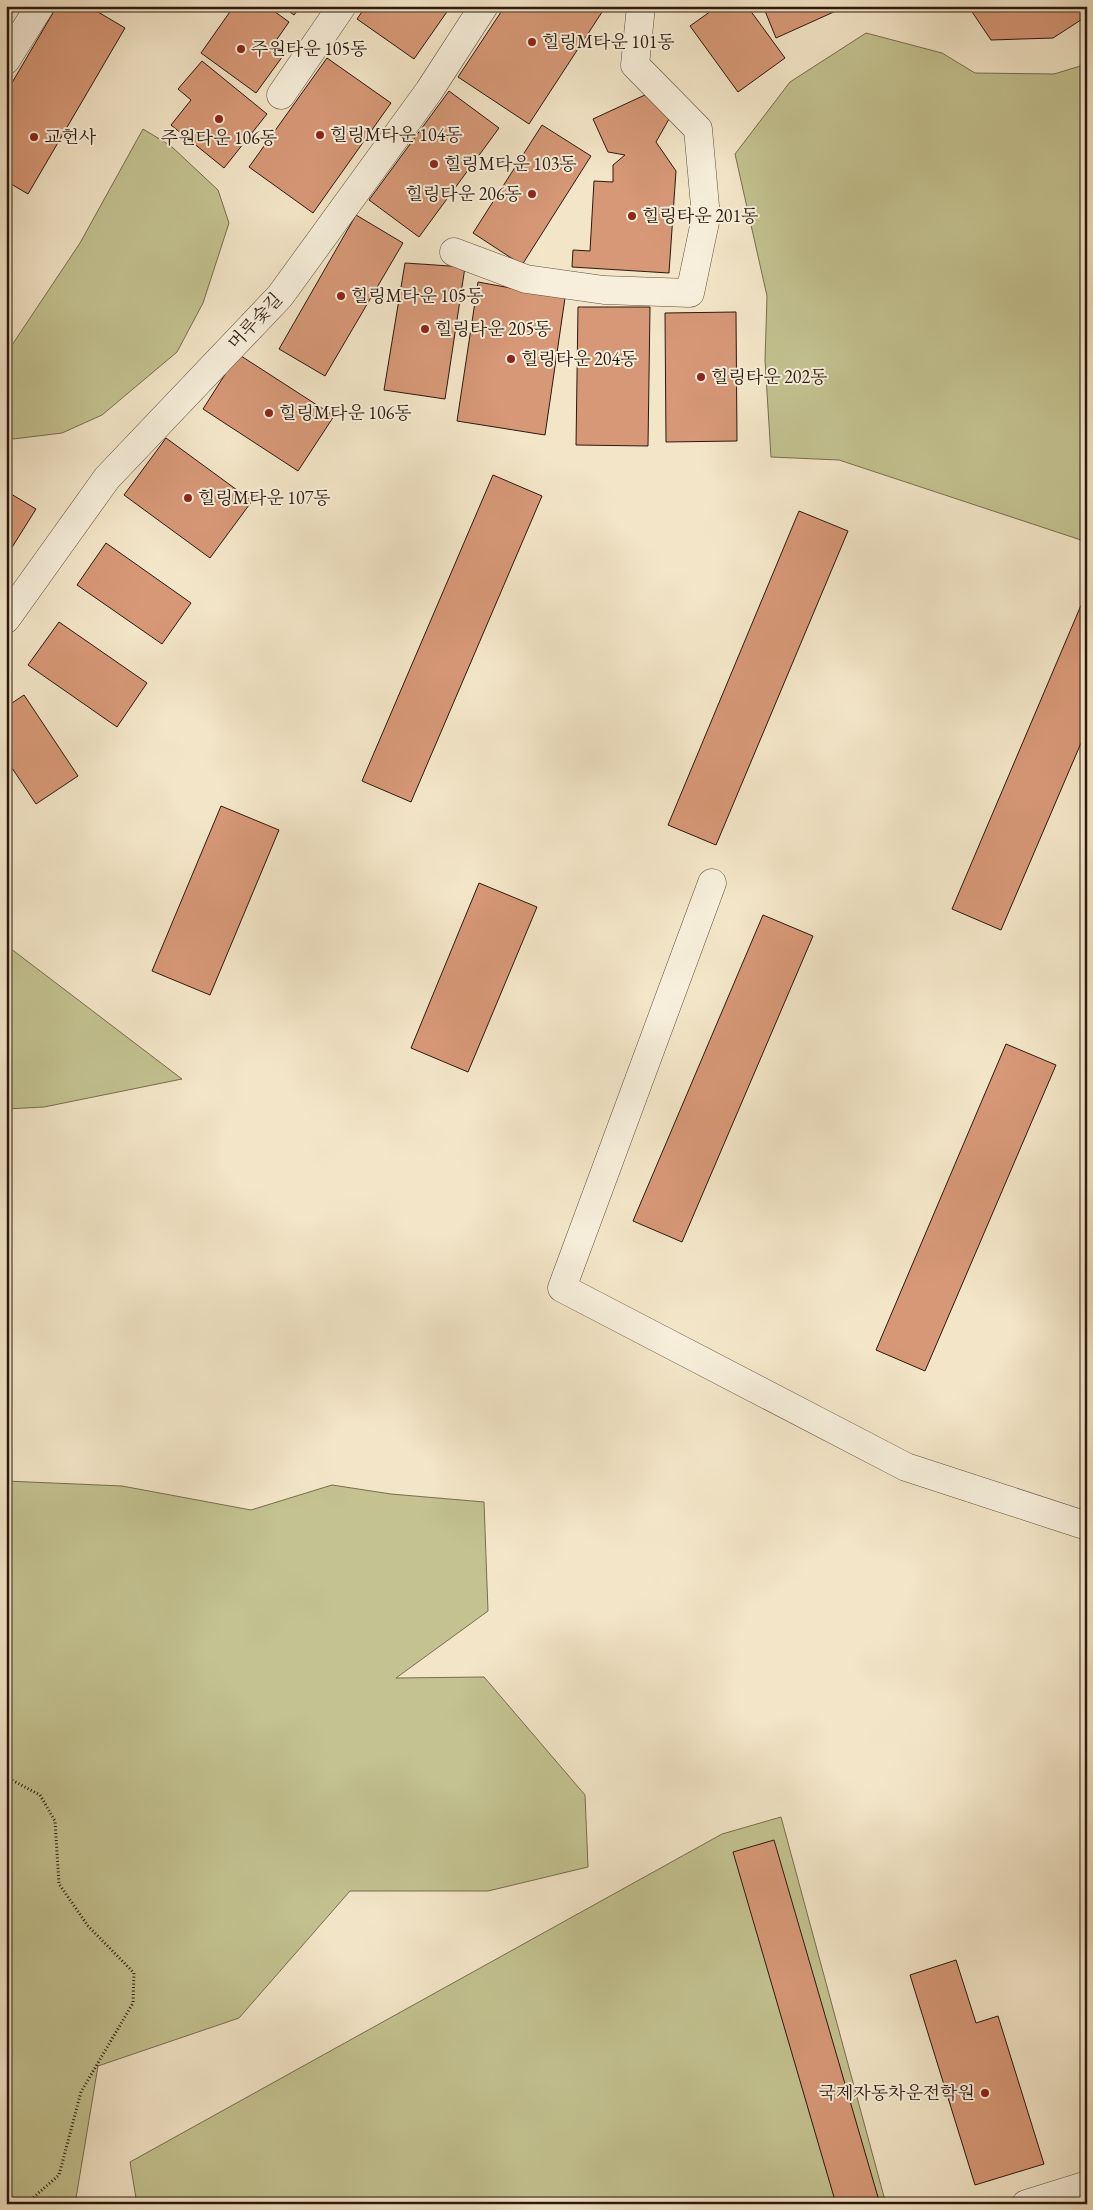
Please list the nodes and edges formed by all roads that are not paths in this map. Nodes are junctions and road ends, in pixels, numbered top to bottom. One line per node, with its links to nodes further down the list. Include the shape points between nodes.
1 (40, 6): 5 (street)
2 (342, 6): 6 (street)
3 (484, 6): 8 (street, 머루숯길, via 429,91 280,296 107,478)
4 (641, 6): 7 (street, via 636,65 698,128 706,218 690,294 604,290 526,279)
5 (6, 60)
6 (281, 95)
7 (454, 252)
8 (6, 619)
9 (712, 882): 10 (street, via 562,1288 906,1467)
10 (1087, 1526)
11 (1087, 2185): 12 (street)
12 (1026, 2204)

